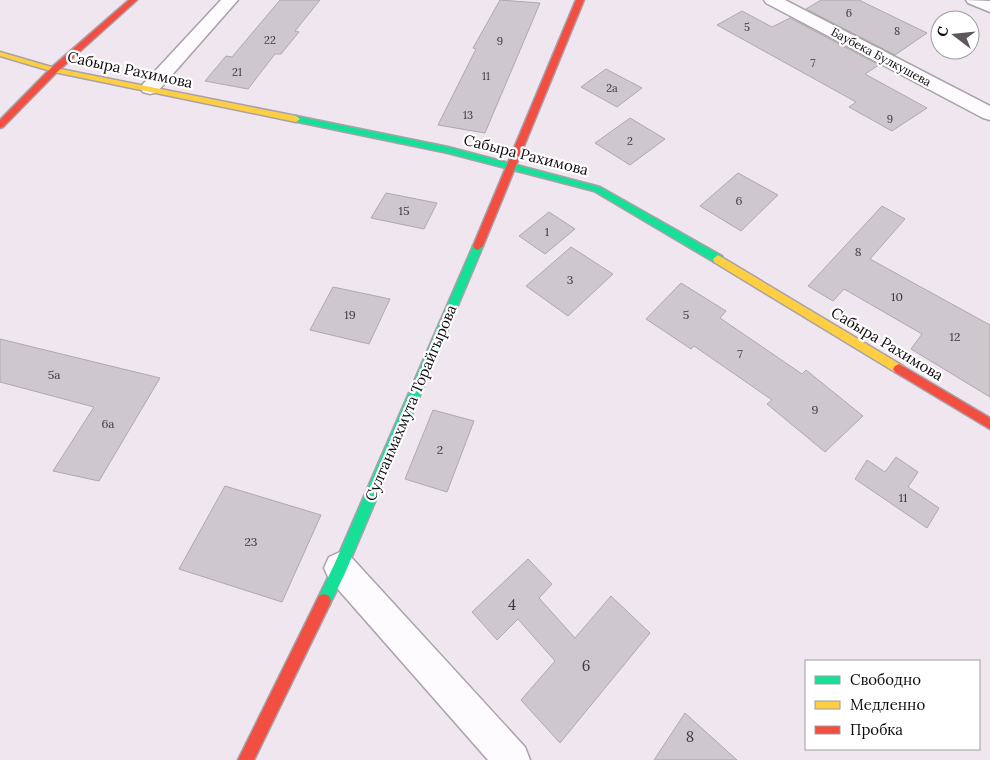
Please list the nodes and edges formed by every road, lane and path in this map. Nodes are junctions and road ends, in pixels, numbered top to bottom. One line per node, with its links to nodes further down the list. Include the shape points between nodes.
1 (133, 0): 8 (street)
2 (230, 0): 9 (street)
3 (580, 0): 12 (street, Султанмахмута Торайгырова)
4 (772, 0): 10 (street, Баубека Булкушева)
5 (974, 0): 6 (street)
6 (990, 7)
7 (0, 54): 8 (street, Сабыра Рахимова)
8 (54, 70): 9 (street, Сабыра Рахимова); 11 (street)
9 (150, 88): 12 (street, Сабыра Рахимова)
10 (990, 114)
11 (0, 125)
12 (513, 166): 13 (street, Сабыра Рахимова, via 597,188); 14 (street, Султанмахмута Торайгырова)
13 (990, 424)
14 (340, 568): 15 (street, Султанмахмута Торайгырова); 16 (street)
15 (246, 760)
16 (512, 760)

